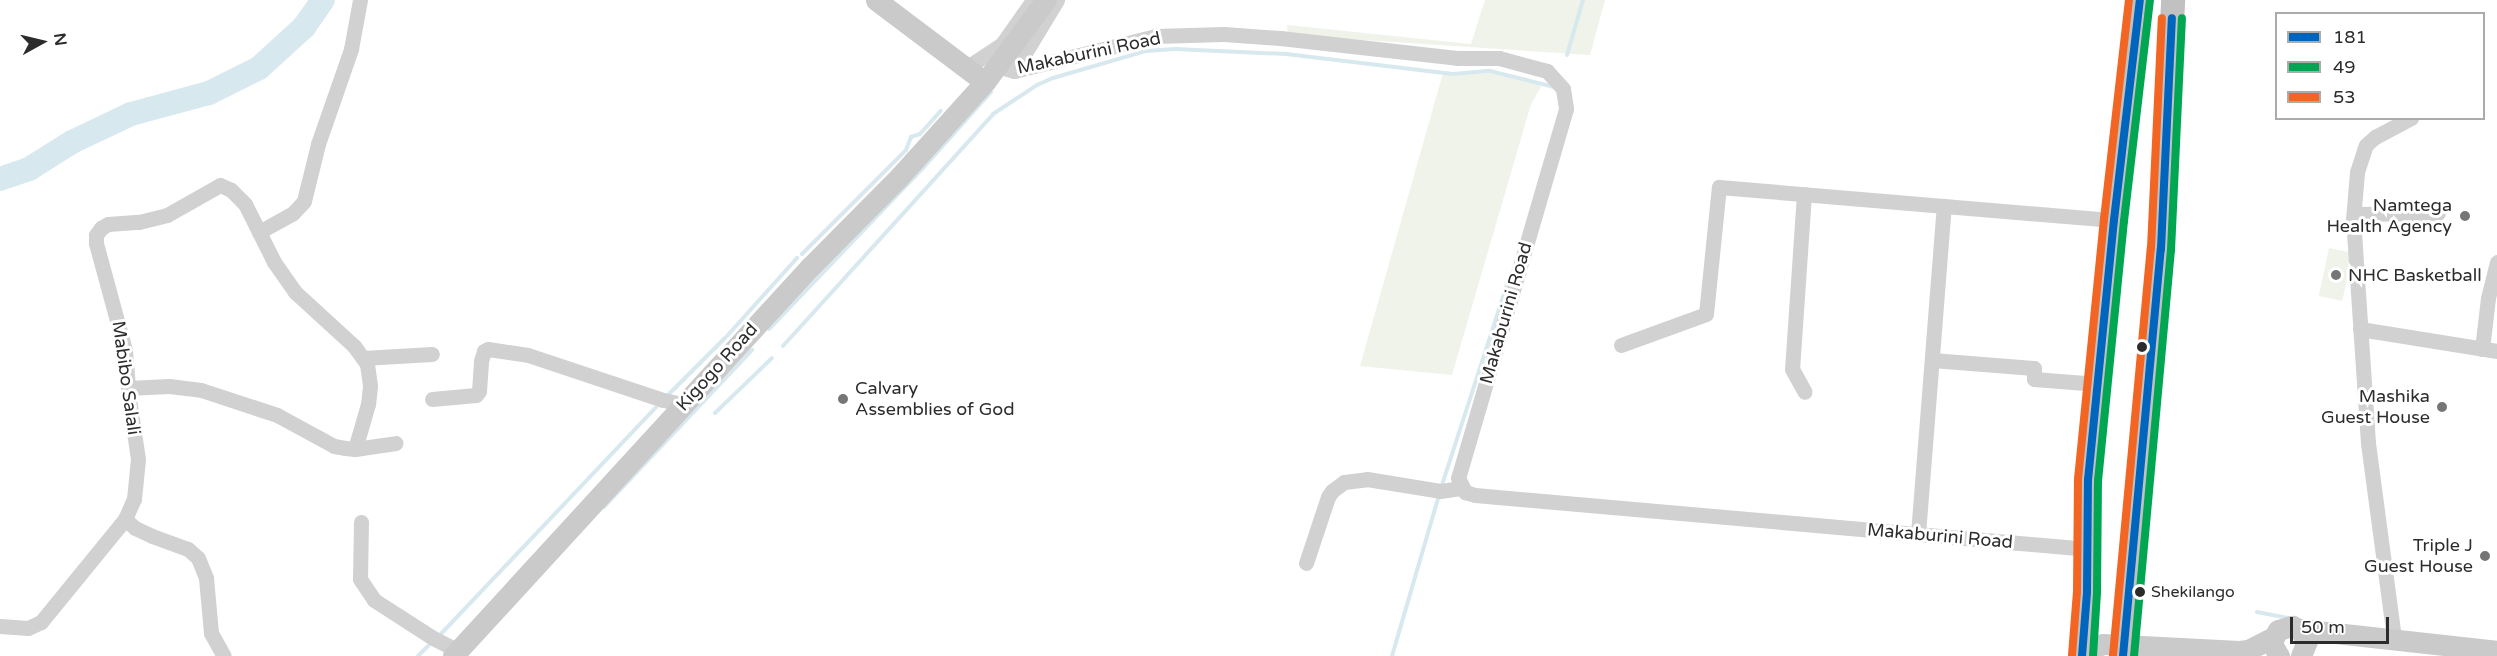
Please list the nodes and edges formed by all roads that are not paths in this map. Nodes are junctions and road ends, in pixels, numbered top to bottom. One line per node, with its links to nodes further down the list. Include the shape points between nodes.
1 (360, 0): 16 (street, via 351,49 318,144 304,201 293,213)
2 (876, 0): 8 (main road)
3 (1033, 0): 8 (street, via 1002,44)
4 (1046, 0): 9 (main road, Kigogo Road)
5 (1057, 0): 9 (street)
6 (2140, 0): 15 (highway)
7 (2173, 0): 41 (highway, via 2161,249)
8 (966, 68): 9 (main road)
9 (998, 73): 28 (main road, Kigogo Road); 31 (street, Makaburini Road, via 1155,36 1224,34 1456,58 1500,58 1547,71 1556,79 1563,89 1565,113 1458,478)
10 (2408, 120): 14 (street, via 2366,145 2357,172)
11 (1804, 194): 12 (street); 19 (street, via 1719,187 1706,314); 26 (street, via 1792,369)
12 (1944, 206): 15 (street); 23 (street)
13 (2438, 213): 14 (street)
14 (2354, 214): 18 (street)
15 (2114, 220): 24 (highway)
16 (259, 232): 22 (street, Mabibo Salali, via 295,292); 25 (street, Mabibo Salali, via 245,204 220,185 167,215 101,228 96,243 125,350)
17 (2497, 262): 20 (street, via 2488,298)
18 (2360, 329): 20 (street); 39 (street, via 2368,443)
19 (1621, 345)
20 (2489, 350)
21 (432, 354): 22 (street)
22 (363, 358): 30 (street, via 370,373 370,386)
23 (1932, 360): 24 (street, via 2034,368 2034,379); 34 (street)
24 (2098, 384): 35 (highway, via 2088,480)
25 (128, 388): 30 (street, via 169,386 201,390 277,415 334,446); 32 (street, Mabibo Salali, via 138,459 134,499)
26 (1805, 392)
27 (432, 399): 28 (street, via 476,395 483,351 488,349 528,355)
28 (684, 404): 44 (main road, Kigogo Road)
29 (396, 443): 30 (street)
30 (355, 449)
31 (1461, 488): 34 (street, Makaburini Road, via 1475,495); 36 (street, via 1440,491 1367,478 1344,482 1328,497)
32 (125, 519): 37 (street, Mabibo Salali, via 41,622 28,628); 46 (street, via 135,528 188,549 198,558 206,578 211,633)
33 (361, 522): 44 (street, via 360,579 374,600)
34 (1918, 534): 35 (street, Makaburini Road)
35 (2089, 549): 45 (highway)
36 (1306, 563)
37 (0, 626)
38 (2299, 628): 39 (main road); 40 (main road, via 2285,626); 47 (main road, via 2307,641)
39 (2394, 638): 42 (main road)
40 (2276, 647): 43 (main road)
41 (2124, 651): 43 (main road); 45 (main road, via 2103,644)
42 (2497, 651)
43 (2246, 653)
44 (456, 654)
45 (2082, 654)
46 (224, 656)
47 (2301, 656)

